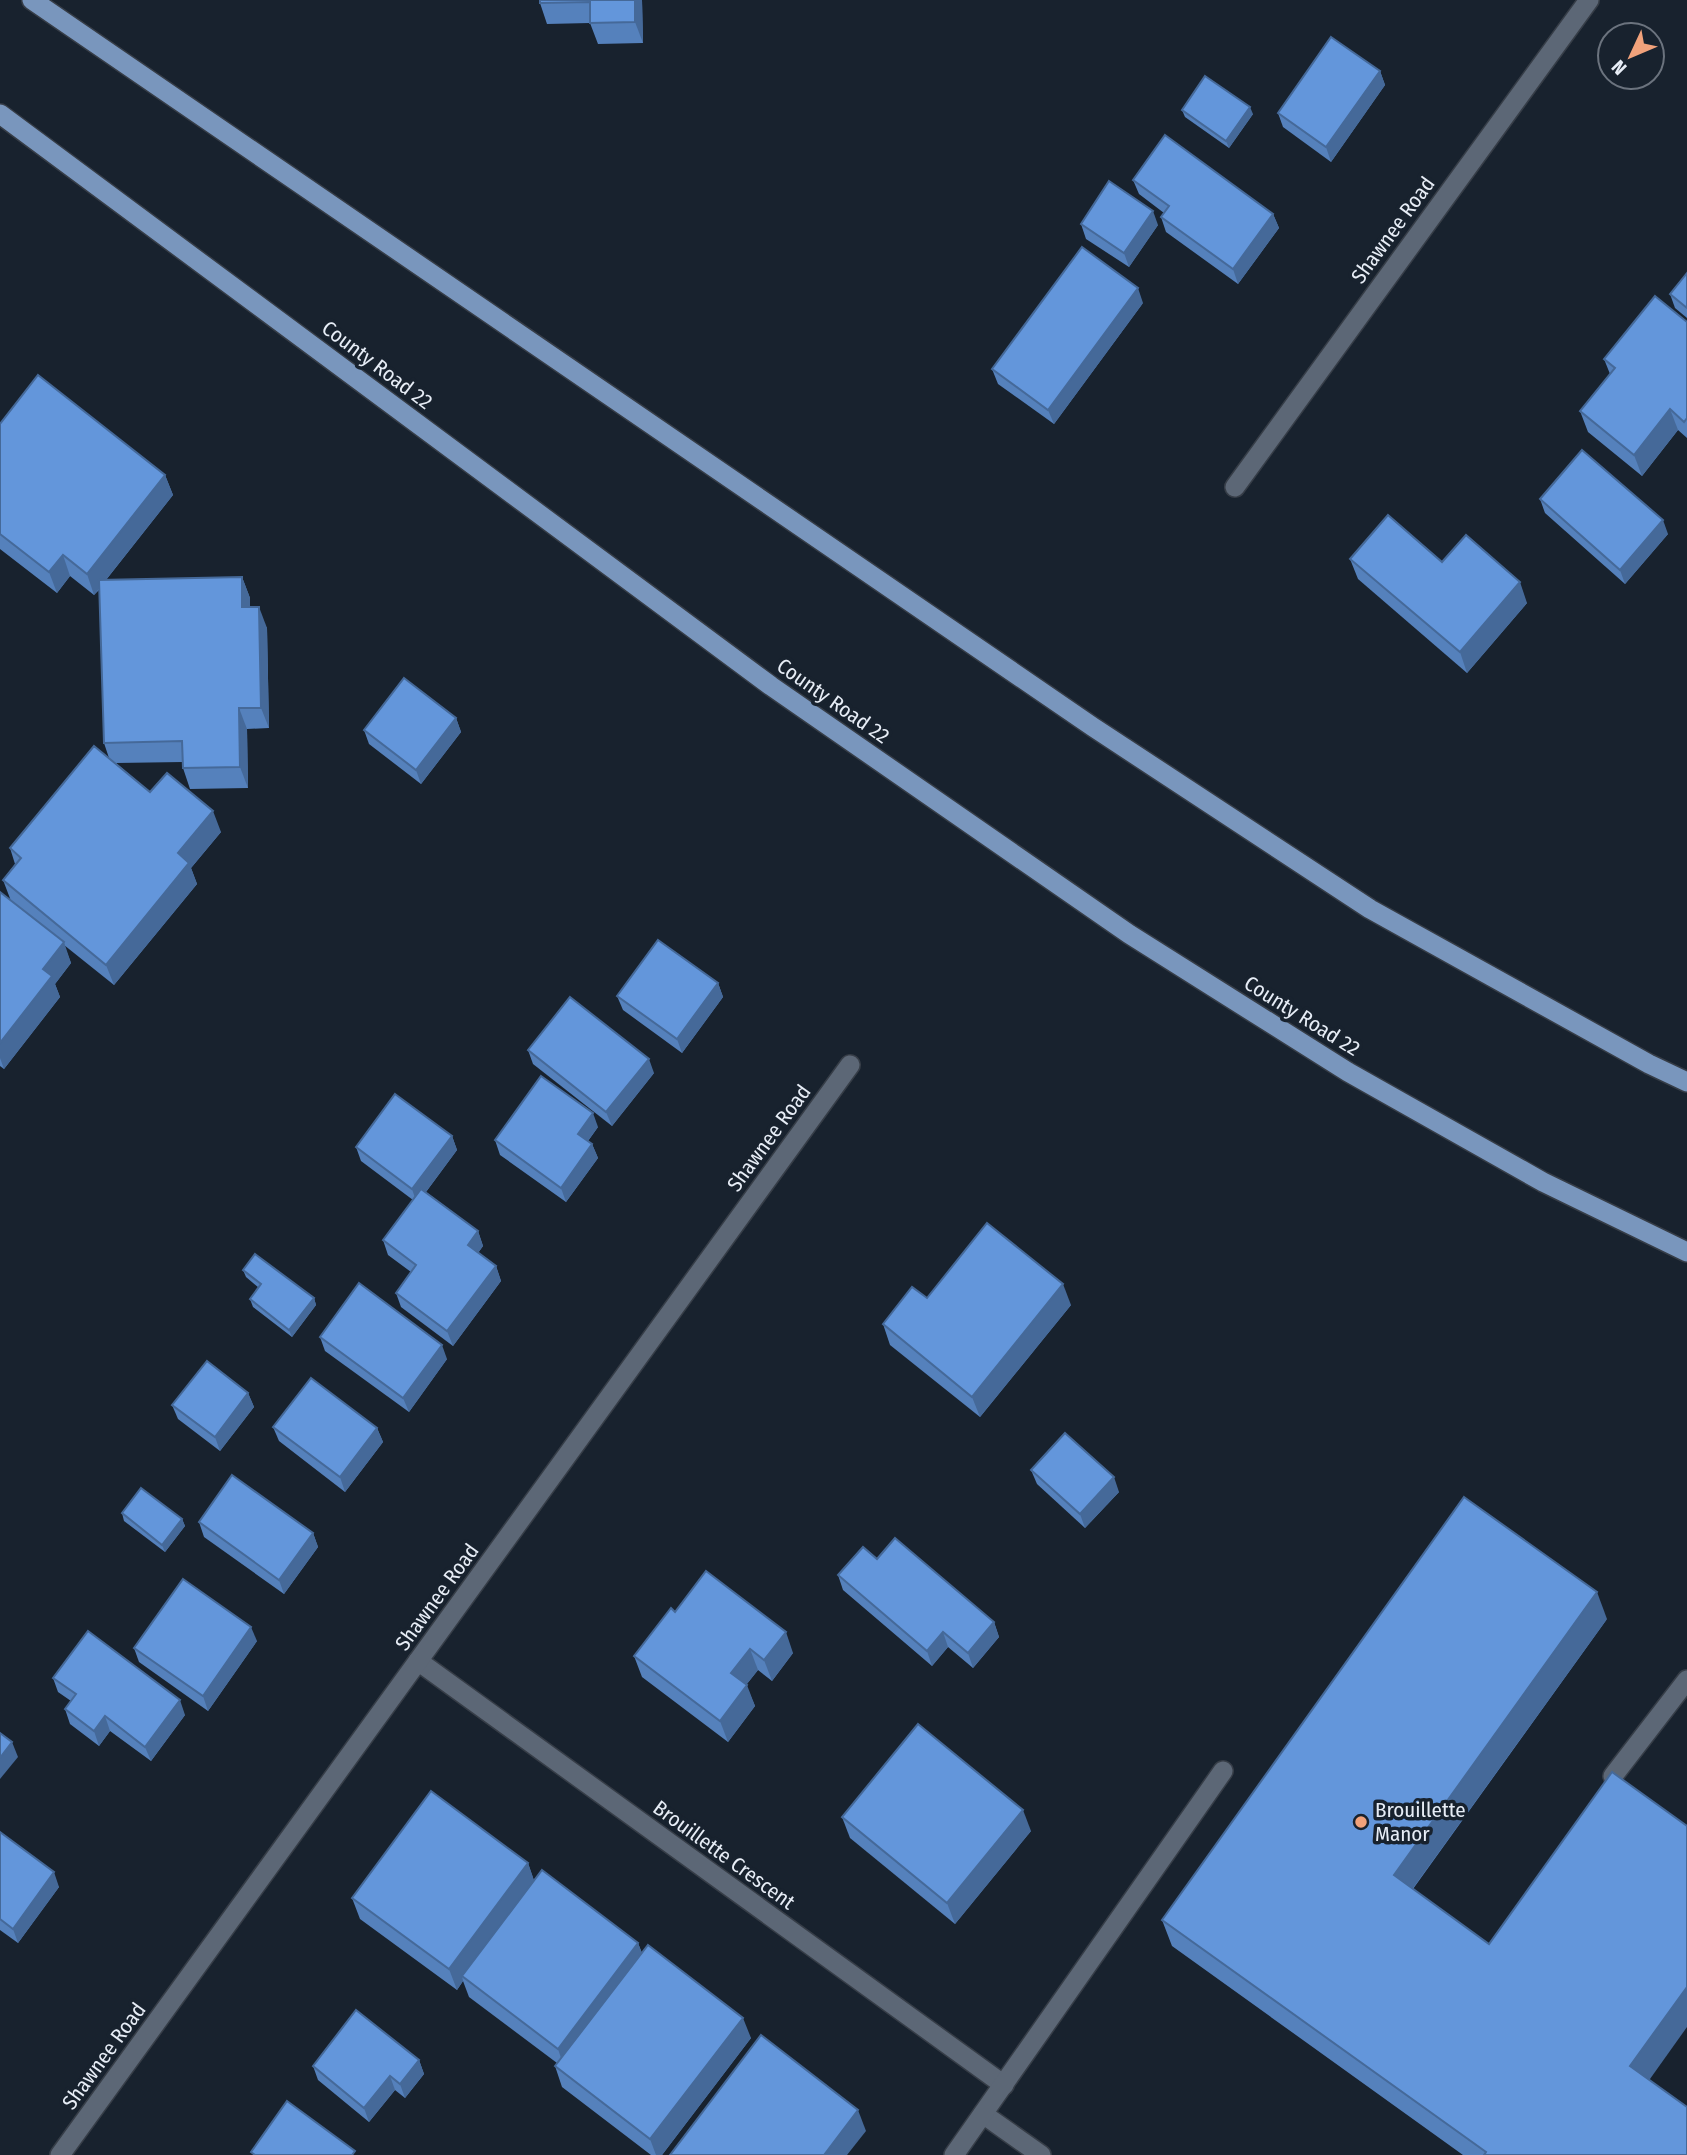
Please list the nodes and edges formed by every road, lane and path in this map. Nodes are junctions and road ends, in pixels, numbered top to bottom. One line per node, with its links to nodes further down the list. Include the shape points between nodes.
1 (32, 0): 6 (main road, via 1093,727 1358,902)
2 (1588, 0): 4 (street, Shawnee Road)
3 (0, 114): 7 (main road, County Road 22, via 771,686 1129,934 1360,1079 1543,1182)
4 (1235, 487)
5 (850, 1065): 8 (street, Shawnee Road)
6 (1687, 1082)
7 (1687, 1252)
8 (418, 1661): 12 (street, Brouillette Crescent); 14 (street, Shawnee Road)
9 (1687, 1680): 11 (street)
10 (1223, 1771): 12 (street)
11 (1613, 1776)
12 (1004, 2084): 13 (street)
13 (983, 2114): 15 (street); 16 (street)
14 (60, 2155)
15 (954, 2155)
16 (1041, 2155)

